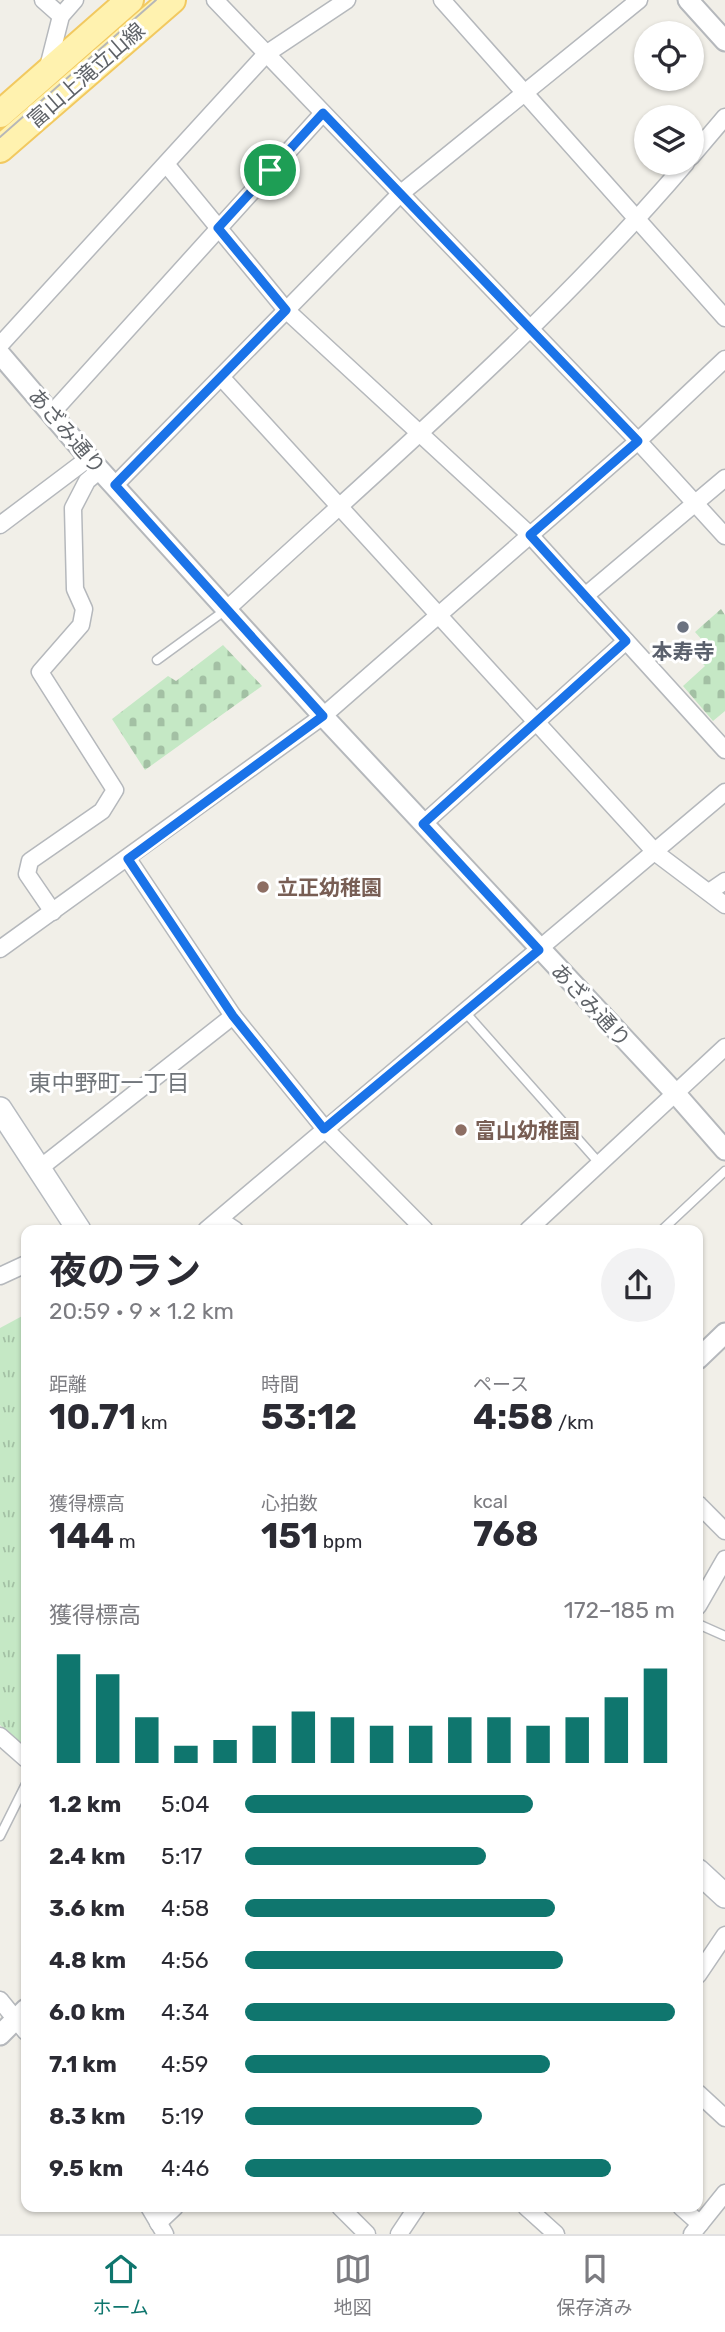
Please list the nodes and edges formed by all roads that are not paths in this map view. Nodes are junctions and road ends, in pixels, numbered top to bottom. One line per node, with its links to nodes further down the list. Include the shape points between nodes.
1 (43, 0): 10 (street)
2 (75, 0): 10 (street)
3 (130, 0): 13 (main road, 富山上滝立山線)
4 (172, 0): 19 (main road, 富山上滝立山線)
5 (215, 0): 12 (street)
6 (347, 0): 12 (street)
7 (442, 0): 14 (street)
8 (639, 0): 14 (street)
9 (688, 0): 11 (street)
10 (61, 16): 13 (street)
11 (725, 41)
12 (266, 54): 15 (street); 20 (street)
13 (47, 74): 16 (main road, 富山上滝立山線)
14 (524, 93): 22 (street); 23 (street)
15 (323, 113): 22 (street); 24 (street)
16 (0, 114)
17 (725, 117): 18 (street)
18 (704, 141)
19 (0, 149)
20 (166, 164): 24 (street); 28 (street)
21 (676, 175): 23 (street)
22 (400, 194): 25 (street); 27 (street)
23 (638, 220): 26 (street); 27 (street)
24 (218, 228): 25 (street); 32 (street)
25 (286, 310): 31 (street); 33 (street)
26 (725, 318)
27 (531, 330): 33 (street); 34 (street)
28 (0, 345)
29 (0, 354): 32 (street, あざみ通り)
30 (725, 359): 34 (street)
31 (221, 377): 37 (street); 39 (street)
32 (51, 414): 35 (street, あざみ通り)
33 (419, 433): 39 (street); 41 (street)
34 (638, 441): 38 (street); 41 (street)
35 (95, 464): 37 (street, あざみ通り); 40 (street); 58 (street, via 73,508 75,589 84,609 81,625 40,672 114,790 102,811 30,861 27,874)
36 (725, 478): 38 (street)
37 (115, 485): 44 (street, あざみ通り)
38 (695, 503): 42 (street); 43 (street)
39 (338, 507): 44 (street); 45 (street)
40 (0, 525)
41 (530, 535): 43 (street); 45 (street)
42 (725, 536)
43 (585, 596): 46 (street)
44 (227, 609): 47 (lane); 48 (street, あざみ通り)
45 (438, 616): 48 (street); 49 (street)
46 (626, 641): 49 (street); 50 (street)
47 (157, 660)
48 (323, 716): 52 (street, あざみ通り); 54 (street)
49 (537, 722): 52 (street); 53 (street)
50 (725, 750)
51 (725, 792): 53 (street)
52 (423, 824): 60 (street, あざみ通り)
53 (656, 853): 56 (street); 60 (street)
54 (128, 859): 58 (street); 62 (street)
55 (725, 881): 56 (street)
56 (709, 892): 57 (street)
57 (725, 905)
58 (53, 912): 59 (street)
59 (0, 949)
60 (539, 950): 61 (street); 64 (street, あざみ通り)
61 (465, 1012): 66 (street); 68 (lane)
62 (233, 1016): 66 (street); 69 (street)
63 (725, 1047): 64 (street)
64 (676, 1094): 67 (street, あざみ通り); 68 (street)
65 (0, 1108): 69 (main road)
66 (324, 1129): 71 (street); 75 (street)
67 (725, 1150)
68 (600, 1164): 76 (street)
69 (40, 1168): 72 (main road)
70 (725, 1171): 77 (lane)
71 (219, 1220): 73 (street); 74 (street)
72 (76, 1225)
73 (212, 1225)
74 (227, 1225)
75 (420, 1225)
76 (533, 1225)
77 (667, 1225)
78 (21, 1266): 79 (street)
79 (0, 1276)
80 (725, 1332): 81 (street)
81 (703, 1354)
82 (703, 1509): 83 (street)
83 (725, 1531)
84 (725, 1559): 85 (street)
85 (703, 1597)
86 (703, 1626): 87 (lane)
87 (725, 1636)
88 (0, 1736): 89 (street)
89 (21, 1755)
90 (21, 1794): 91 (lane)
91 (0, 1836)
92 (703, 1876): 93 (main road)
93 (725, 1896)
94 (725, 1935): 95 (street)
95 (703, 1968)
96 (0, 2000): 97 (street)
97 (21, 2018)
98 (21, 2021): 99 (street)
99 (0, 2035)
100 (703, 2098): 101 (street)
101 (725, 2118)
102 (725, 2193): 110 (street)
103 (152, 2212): 109 (street)
104 (172, 2212): 109 (street)
105 (345, 2212): 111 (street)
106 (414, 2212): 112 (street)
107 (537, 2212): 113 (street)
108 (684, 2212): 110 (street)
109 (162, 2228)
110 (696, 2229)
111 (367, 2234)
112 (399, 2234)
113 (556, 2234)

